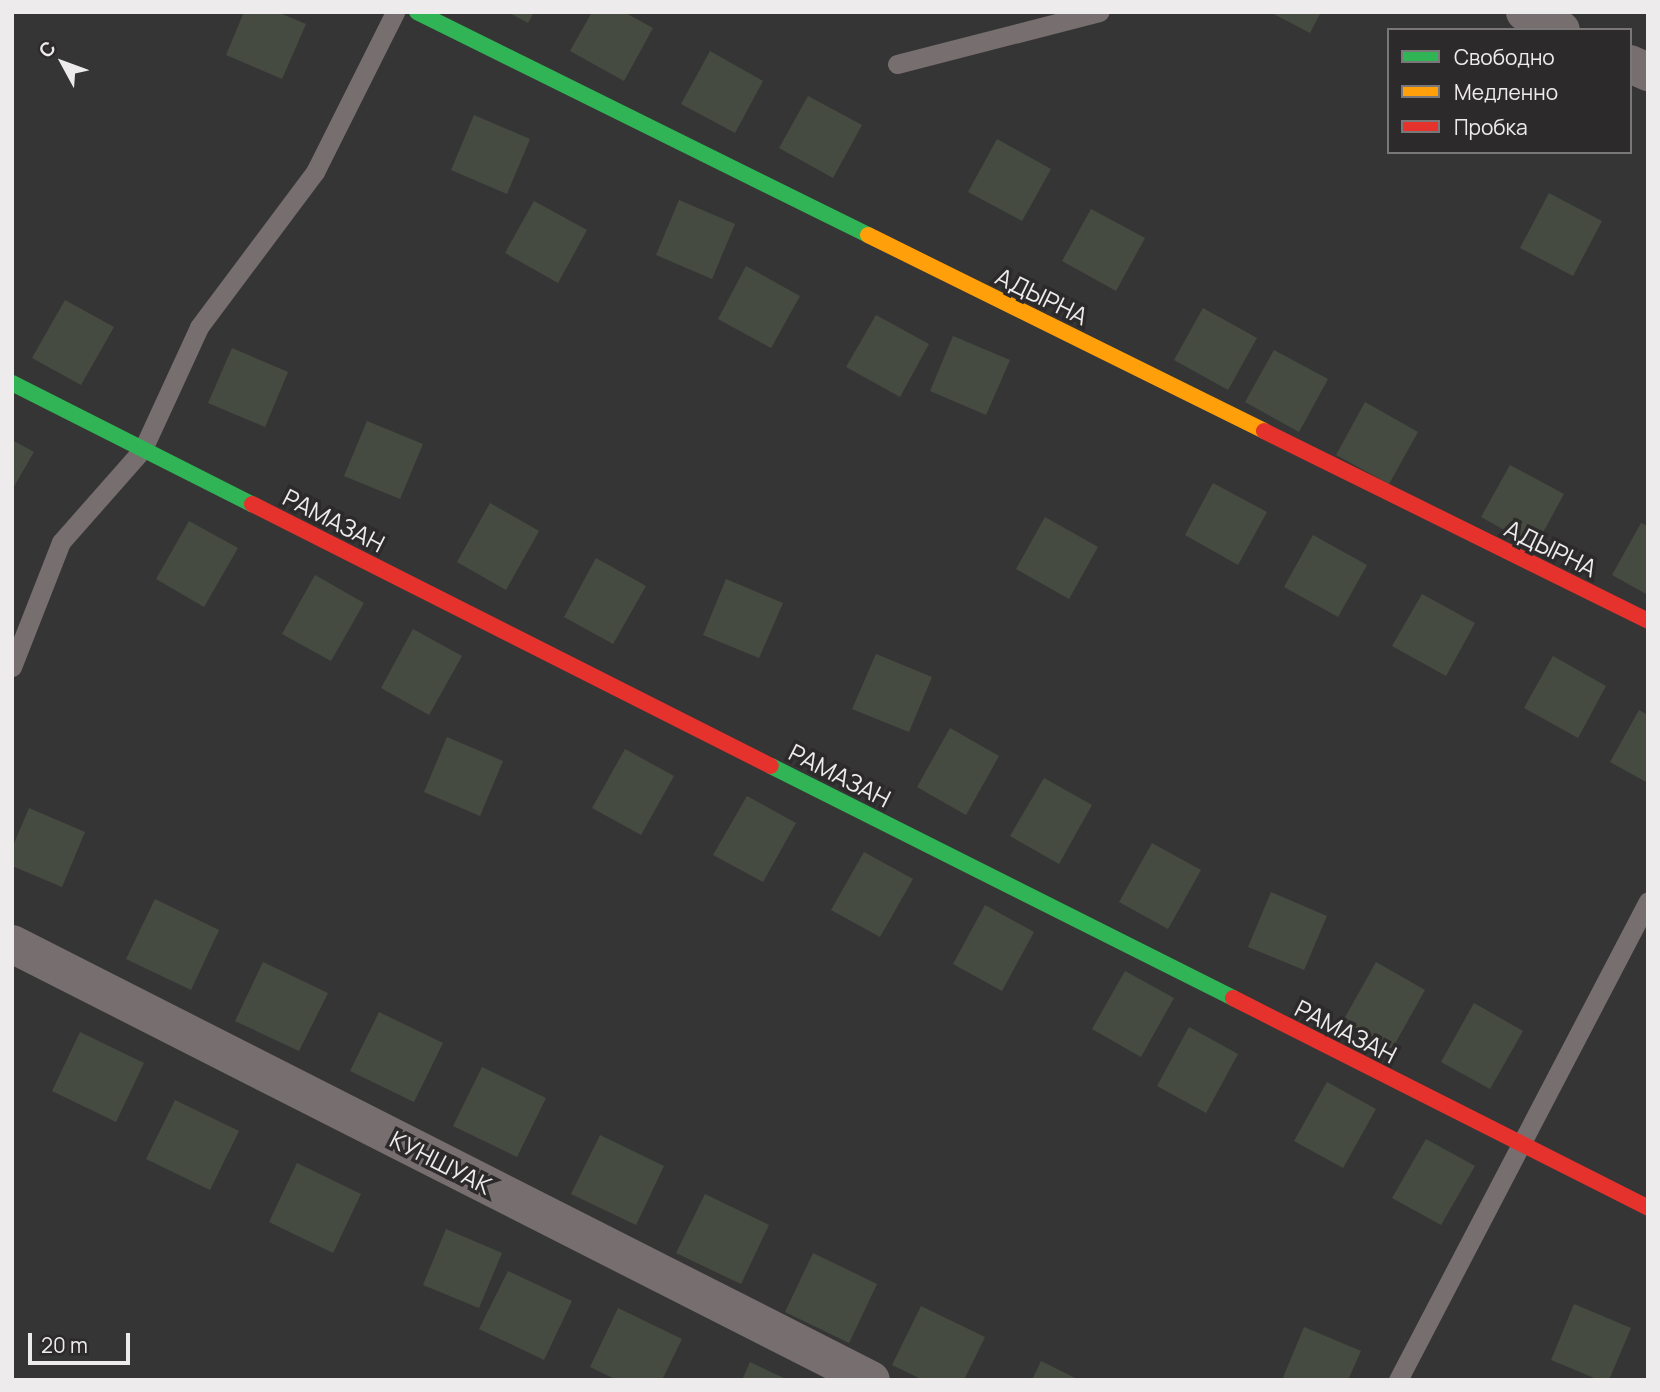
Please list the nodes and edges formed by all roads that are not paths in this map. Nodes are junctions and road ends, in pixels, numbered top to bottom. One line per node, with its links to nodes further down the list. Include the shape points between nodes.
1 (395, 12): 10 (lane, via 315,173 199,327)
2 (417, 12): 11 (street, АДЫРНА)
3 (1099, 12): 6 (lane)
4 (1525, 12): 5 (street)
5 (1557, 28)
6 (897, 64)
7 (1632, 65): 8 (street)
8 (1648, 72)
9 (12, 383): 10 (street, РАМАЗАН)
10 (143, 449): 12 (lane, via 61,542); 15 (street, РАМАЗАН)
11 (1648, 621)
12 (12, 667)
13 (1648, 901): 15 (lane)
14 (12, 944): 17 (street, КУНШУАК)
15 (1519, 1144): 16 (street, РАМАЗАН); 18 (lane)
16 (1648, 1208)
17 (870, 1380)
18 (1398, 1380)

